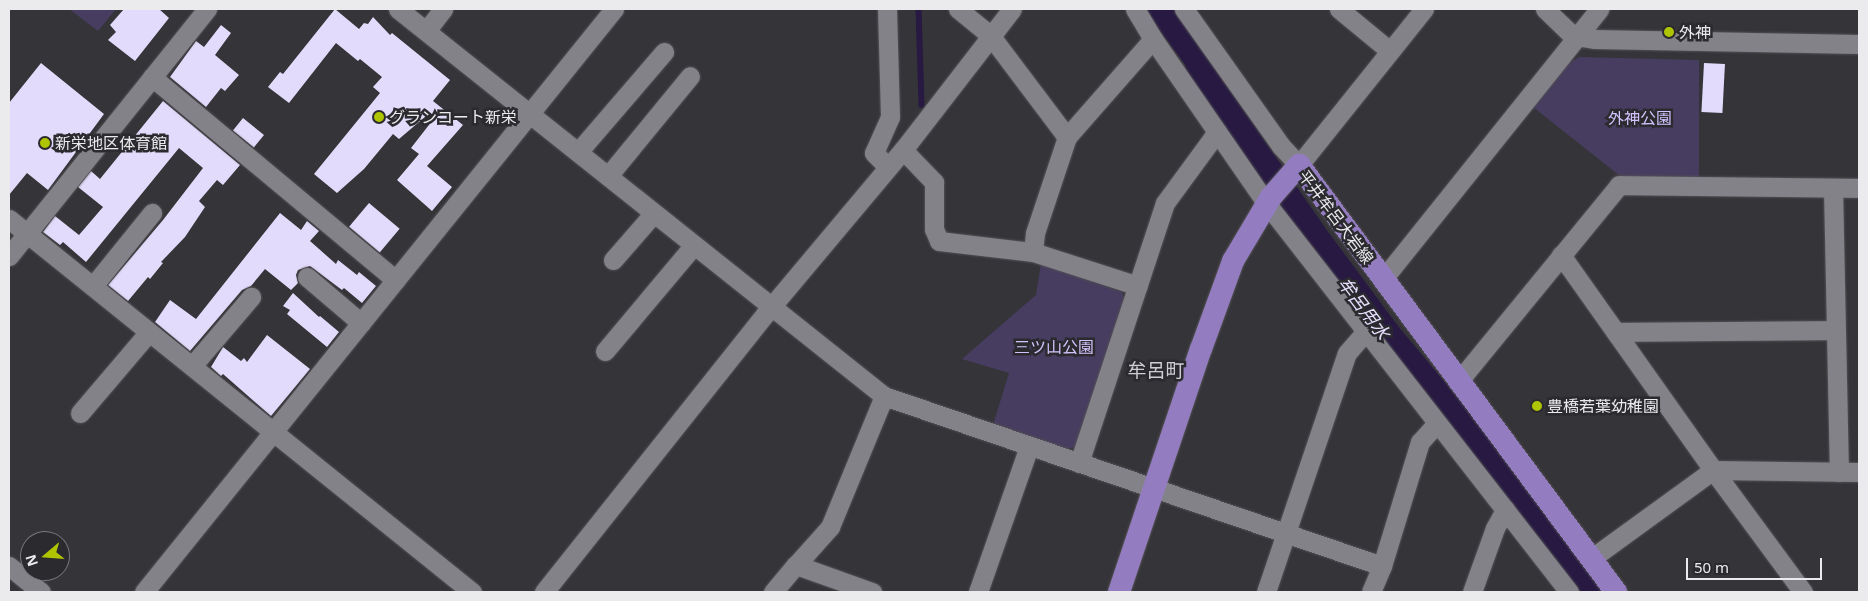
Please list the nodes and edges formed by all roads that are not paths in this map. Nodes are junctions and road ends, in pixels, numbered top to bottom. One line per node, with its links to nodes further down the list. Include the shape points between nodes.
1 (207, 9): 22 (street)
2 (398, 9): 14 (street)
3 (443, 9): 14 (street)
4 (614, 9): 23 (street)
5 (887, 9): 28 (street, via 890,117 874,152)
6 (958, 9): 15 (street)
7 (1012, 9): 15 (street)
8 (1135, 9): 17 (street)
9 (1184, 9): 29 (street)
10 (1339, 9): 19 (street)
11 (1424, 9): 19 (street)
12 (1545, 9): 16 (street)
13 (1599, 9): 16 (street)
14 (426, 31): 23 (street)
15 (990, 35): 25 (street); 26 (street)
16 (1576, 36): 18 (street); 44 (street, via 1522,109)
17 (1153, 39): 24 (street); 25 (street)
18 (1859, 44)
19 (1390, 51): 29 (street)
20 (664, 52): 27 (street)
21 (690, 76): 30 (street)
22 (152, 77): 37 (street); 45 (street)
23 (530, 114): 27 (street); 45 (street)
24 (1217, 132): 33 (street); 47 (street, via 1165,202)
25 (1067, 136): 39 (street, via 1035,233)
26 (903, 150): 28 (street); 39 (street, via 934,182 934,229 939,241)
27 (578, 152): 30 (street)
28 (888, 167): 49 (street)
29 (1295, 170): 33 (main road, 平井牟呂大岩線); 44 (main road, 平井牟呂大岩線)
30 (608, 176): 35 (street)
31 (1833, 188): 32 (street); 40 (street, via 1619,186); 51 (street)
32 (1859, 188)
33 (1269, 201): 53 (street); 67 (main road, 平井牟呂大岩線, via 1233,261)
34 (152, 213): 46 (street)
35 (654, 213): 38 (street); 42 (street)
36 (9, 219): 37 (street)
37 (27, 233): 41 (street); 46 (street)
38 (694, 245): 49 (street); 55 (street)
39 (1033, 252): 47 (street)
40 (1561, 255): 54 (street); 57 (street)
41 (9, 256)
42 (613, 260)
43 (307, 277): 50 (street)
44 (1383, 279): 57 (main road, 平井牟呂大岩線)
45 (396, 280): 50 (street)
46 (93, 286): 52 (street)
47 (1138, 286): 63 (street)
48 (250, 297): 56 (street)
49 (771, 306): 58 (street); 77 (street)
50 (361, 323): 61 (street)
51 (1835, 330): 54 (street); 65 (street)
52 (149, 332): 56 (street); 59 (street)
53 (1365, 332): 60 (street); 69 (street, via 1347,352)
54 (1616, 332): 64 (street)
55 (605, 351)
56 (192, 366): 61 (street)
57 (1458, 382): 70 (main road, 平井牟呂大岩線)
58 (884, 396): 62 (street); 71 (street, via 830,527)
59 (80, 413)
60 (1437, 423): 68 (street); 73 (street, via 1420,442)
61 (273, 432): 75 (street); 76 (street)
62 (1028, 446): 63 (street); 80 (street)
63 (1079, 463): 67 (street)
64 (1713, 470): 65 (street); 70 (street); 87 (street)
65 (1839, 472): 66 (street)
66 (1859, 472)
67 (1155, 488): 69 (street); 81 (main road, 平井牟呂大岩線)
68 (1505, 510): 84 (street, via 1495,528); 85 (street)
69 (1286, 532): 73 (street); 82 (street)
70 (1592, 558): 86 (main road, 平井牟呂大岩線)
71 (796, 565): 78 (street); 79 (street)
72 (9, 566): 74 (street)
73 (1382, 566): 83 (street)
74 (41, 592)
75 (144, 592)
76 (472, 592)
77 (544, 592)
78 (773, 592)
79 (872, 592)
80 (978, 592)
81 (1119, 592)
82 (1266, 592)
83 (1371, 592)
84 (1472, 592)
85 (1570, 592)
86 (1616, 592)
87 (1803, 592)

